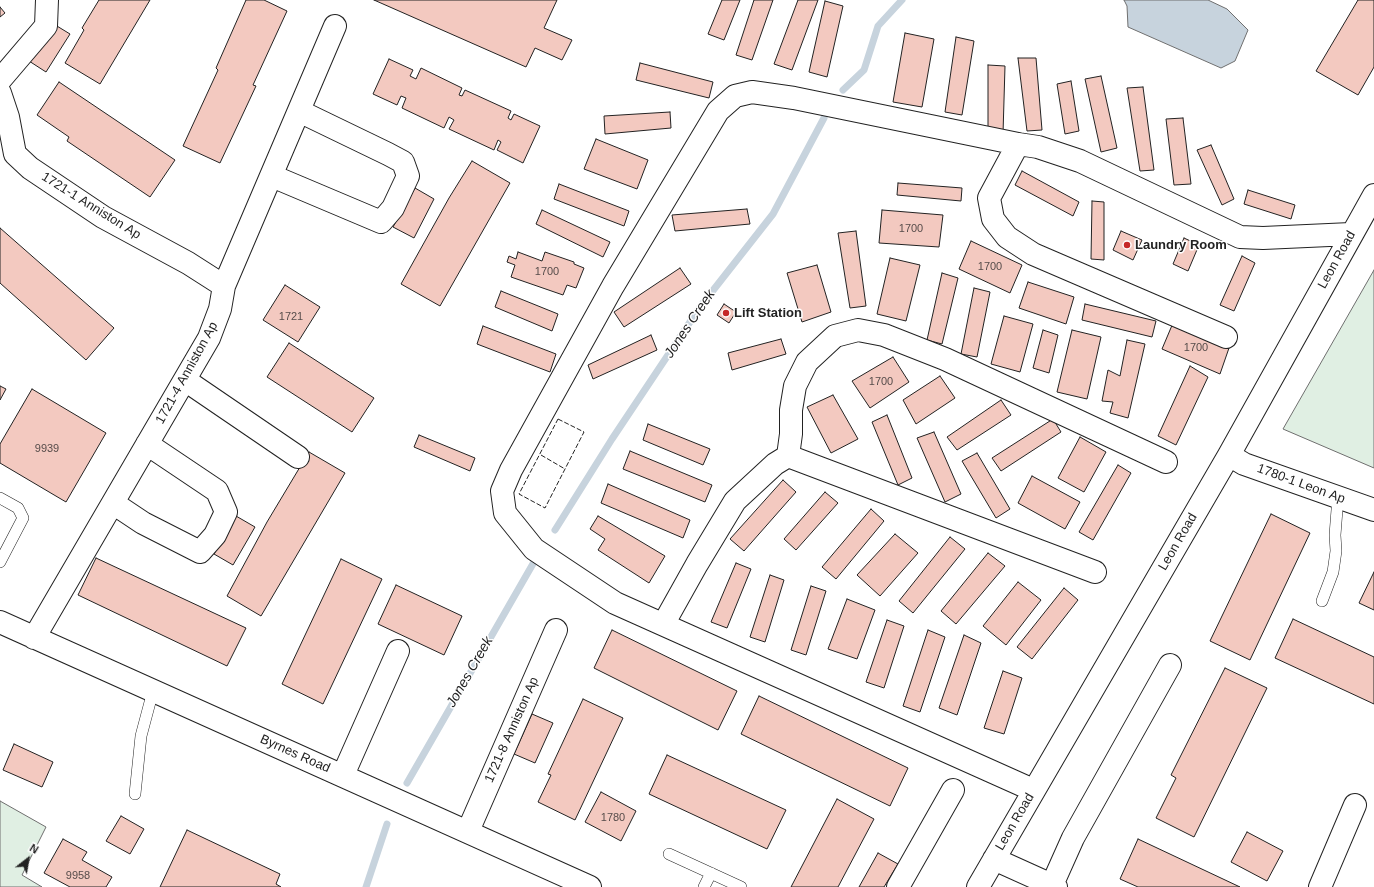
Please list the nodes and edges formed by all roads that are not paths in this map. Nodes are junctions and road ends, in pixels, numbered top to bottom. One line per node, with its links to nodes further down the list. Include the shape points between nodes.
1 (48, 0): 3 (street, via 46,26)
2 (335, 26): 5 (street, 1721-4 Anniston Ap)
3 (0, 80)
4 (0, 93): 10 (street, 1721-1 Anniston Ap, via 8,117 15,154 30,168 102,216)
5 (299, 111): 7 (street, 1721-4 Anniston Ap); 7 (street, via 403,162 408,176 393,208 381,222)
6 (1018, 144): 9 (street, via 1038,146 1080,161 1240,237); 11 (street, via 989,198 993,219 1007,237 1033,254); 26 (street, via 801,99 752,92 735,96 718,111 612,286 502,491 505,513 534,549 615,603)
7 (272, 176): 10 (street, 1721-4 Anniston Ap)
8 (1374, 195): 9 (street, Leon Road)
9 (1351, 234): 14 (street, Leon Road)
10 (224, 286): 12 (street, 1721-4 Anniston Ap, via 220,309 209,338)
11 (1226, 338)
12 (185, 380): 13 (street, 1721-4 Anniston Ap); 16 (street)
13 (147, 444): 20 (street, 1721-4 Anniston Ap); 20 (street, via 217,491 226,512 215,535 200,552 143,523)
14 (1229, 455): 18 (street, 1780-1 Leon Ap, via 1244,464); 34 (street, Leon Road)
15 (788, 456): 17 (street, via 795,386 807,362 835,336 858,330 884,335 938,357); 23 (street); 26 (street, via 775,464 735,501 696,564)
16 (298, 457)
17 (1166, 462)
18 (1338, 497): 21 (street, 1780-1 Leon Ap); 24 (lane, via 1333,572)
19 (0, 498): 22 (lane, via 18,508 23,518)
20 (113, 503): 28 (street, 1721-4 Anniston Ap)
21 (1374, 510)
22 (0, 562)
23 (1095, 572)
24 (1322, 602)
25 (0, 622): 28 (street, Byrnes Road)
26 (664, 623): 34 (street)
27 (556, 630): 37 (street, 1721-8 Anniston Ap)
28 (34, 638): 31 (street, Byrnes Road)
29 (398, 651): 32 (street)
30 (1170, 665): 41 (street, via 1073,838)
31 (153, 691): 32 (street, Byrnes Road); 35 (lane, via 141,736)
32 (343, 775): 37 (street, Byrnes Road)
33 (953, 790): 45 (street)
34 (1033, 790): 39 (street, Leon Road)
35 (135, 794)
36 (1355, 805): 47 (street)
37 (468, 831): 42 (street, Byrnes Road)
38 (669, 854): 40 (lane)
39 (994, 859): 41 (street); 46 (street, Leon Road)
40 (710, 873): 43 (lane); 44 (lane)
41 (1054, 886)
42 (590, 887)
43 (704, 887)
44 (741, 887)
45 (898, 887)
46 (978, 887)
47 (1320, 887)

